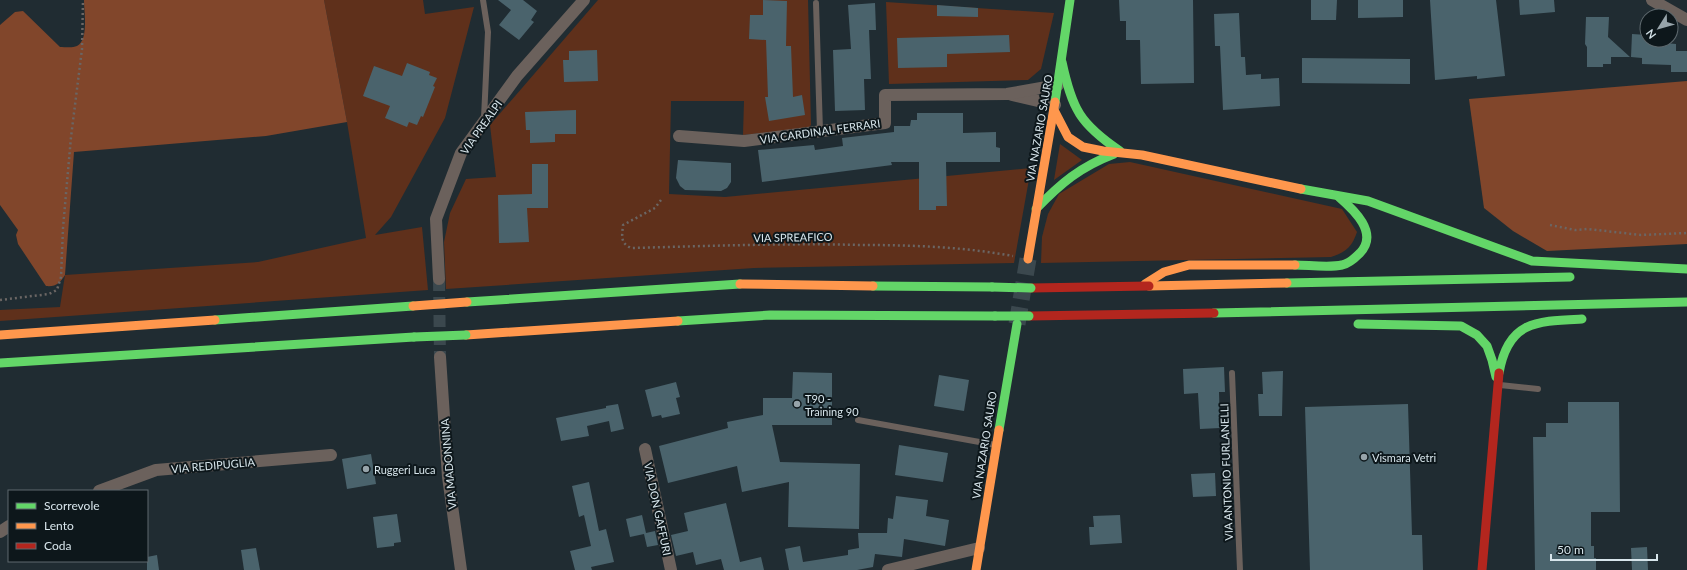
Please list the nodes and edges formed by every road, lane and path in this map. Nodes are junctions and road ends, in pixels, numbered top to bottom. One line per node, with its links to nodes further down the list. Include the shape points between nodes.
1 (83, 0): 31 (path, via 82,49 57,290 49,294)
2 (483, 0): 12 (lane, via 488,32)
3 (584, 0): 12 (street, VIA PREALPI, via 517,76)
4 (1070, 0): 8 (main road, VIA NAZARIO SAURO)
5 (1655, 1): 7 (street)
6 (816, 3): 15 (lane)
7 (1687, 20)
8 (1062, 62): 9 (main road, VIA NAZARIO SAURO); 14 (main road, via 1071,98)
9 (1058, 85): 10 (street, VIA CARDINAL FERRARI); 11 (main road, VIA NAZARIO SAURO)
10 (1007, 94): 11 (street, VIA CARDINAL FERRARI); 15 (street, VIA CARDINAL FERRARI, via 885,95 885,123)
11 (1054, 107): 13 (main road); 16 (main road, VIA NAZARIO SAURO)
12 (483, 122): 29 (street, VIA PREALPI, via 461,153 436,219)
13 (1062, 127): 14 (main road); 16 (main road); 18 (main road, via 1068,137 1081,146 1093,150)
14 (1090, 128): 18 (main road)
15 (820, 131): 17 (street, VIA CARDINAL FERRARI, via 744,141)
16 (1050, 135): 21 (main road, VIA NAZARIO SAURO)
17 (679, 136)
18 (1120, 152): 19 (main road); 21 (main road, via 1090,162 1077,170 1059,184)
19 (1339, 196): 25 (main road, via 1368,200 1532,261); 30 (main road, via 1359,214 1367,233 1363,252 1354,260 1342,265 1189,265 1164,272)
20 (661, 200): 24 (path, VIA SPREAFICO, via 655,208 623,225 622,239 625,245 631,248 902,245 981,250)
21 (1036, 209): 24 (main road, VIA NAZARIO SAURO)
22 (1550, 225): 23 (path, via 1575,230 1641,235)
23 (1687, 233)
24 (1028, 259)
25 (1687, 269)
26 (1687, 276): 28 (main road)
27 (1578, 277): 30 (main road)
28 (1648, 277)
29 (440, 279)
30 (1143, 285): 38 (main road, bridge, via 1030,288 746,284)
31 (0, 300)
32 (1687, 302): 33 (main road)
33 (1302, 312): 34 (main road); 40 (main road, bridge, via 1029,316 770,315)
34 (1324, 319)
35 (1589, 319): 42 (main road, via 1544,322 1517,333 1508,342)
36 (1017, 324): 45 (main road, VIA NAZARIO SAURO)
37 (1347, 324): 42 (main road, via 1462,326 1474,332 1490,351)
38 (0, 335)
39 (440, 357): 50 (street, VIA MADONNINA, via 448,477)
40 (0, 363)
41 (1232, 373): 54 (lane, VIA ANTONIO FURLANELLI)
42 (1497, 384): 43 (lane); 55 (main road)
43 (1538, 389)
44 (858, 420): 45 (lane)
45 (997, 445): 49 (main road, VIA NAZARIO SAURO)
46 (645, 449): 51 (street, VIA DON GAFFURI)
47 (330, 455): 48 (street, VIA REDIPUGLIA, via 156,470)
48 (102, 490)
49 (980, 548): 52 (street); 53 (main road, VIA NAZARIO SAURO)
50 (461, 570)
51 (671, 570)
52 (888, 570)
53 (976, 570)
54 (1240, 570)
55 (1482, 570)

